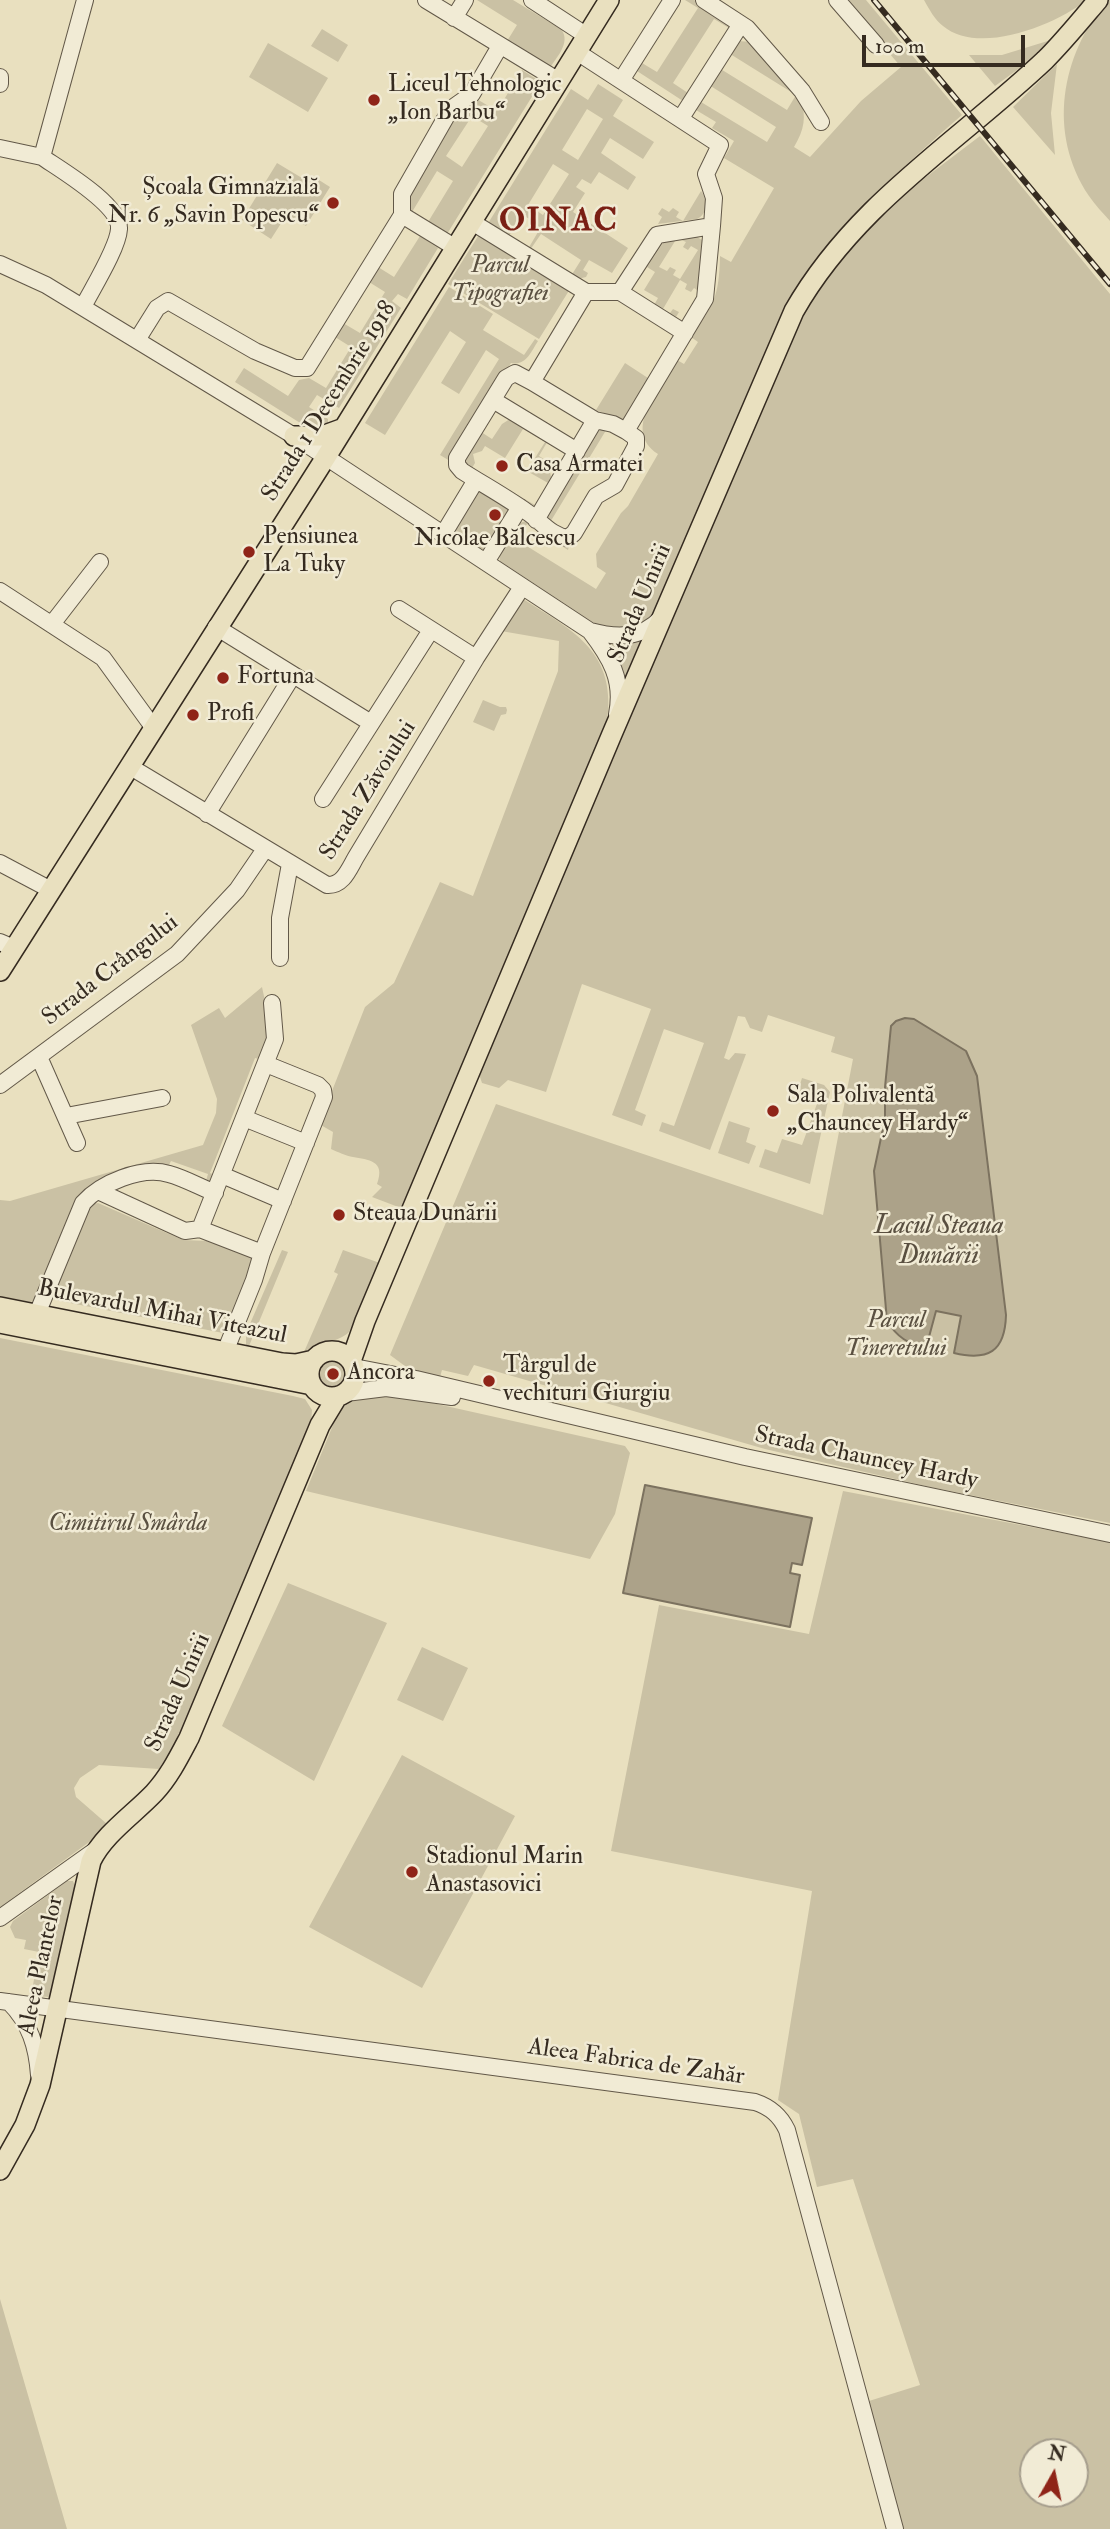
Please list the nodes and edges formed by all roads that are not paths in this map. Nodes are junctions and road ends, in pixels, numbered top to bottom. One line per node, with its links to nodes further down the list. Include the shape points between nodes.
1 (85, 0): 22 (street)
2 (426, 0): 10 (street)
3 (465, 0): 10 (street)
4 (532, 0): 12 (street)
5 (609, 0): 12 (main road, Strada 1 Decembrie 1918)
6 (671, 0): 16 (street)
7 (704, 0): 11 (street)
8 (837, 0): 13 (street)
9 (1098, 0): 50 (main road, Strada Unirii, via 1044,61 882,200 845,237 802,296)
10 (454, 18): 14 (street)
11 (741, 24): 19 (street); 20 (street, via 802,90)
12 (582, 44): 16 (street); 17 (main road, Strada 1 Decembrie 1918)
13 (876, 46)
14 (500, 47): 17 (street); 23 (street, via 472,94 446,117 402,194)
15 (0, 77): 18 (street)
16 (622, 79): 19 (street)
17 (559, 81): 24 (main road, Strada 1 Decembrie 1918)
18 (0, 84)
19 (681, 118): 25 (street, via 720,145 705,175 714,198)
20 (821, 122)
21 (0, 148): 22 (street)
22 (43, 157): 30 (street, via 103,202 118,220 116,242)
23 (402, 215): 26 (street); 32 (street, via 307,368 295,368 255,351 168,301 157,307)
24 (472, 222): 26 (main road, Strada 1 Decembrie 1918); 28 (street)
25 (712, 226): 29 (street, via 655,237); 31 (street, via 706,298)
26 (456, 248): 36 (main road, Strada 1 Decembrie 1918)
27 (0, 264): 30 (street)
28 (586, 292): 29 (street); 33 (street)
29 (620, 292): 31 (street)
30 (83, 307): 32 (street)
31 (685, 333): 37 (street)
32 (137, 340): 38 (street)
33 (532, 382): 34 (street, via 512,374); 35 (street)
34 (493, 400): 39 (street); 41 (street, via 457,460 460,469)
35 (595, 420): 37 (street); 39 (street)
36 (344, 428): 38 (main road, via 316,437); 40 (main road, Strada 1 Decembrie 1918)
37 (626, 431): 43 (street, via 636,438 636,446 614,486 597,496 571,536 562,537)
38 (294, 436): 40 (street)
39 (577, 452): 43 (street)
40 (326, 457): 44 (street); 52 (main road, Strada 1 Decembrie 1918)
41 (476, 480): 42 (street); 44 (street)
42 (520, 507): 43 (street); 46 (street)
43 (536, 520)
44 (444, 533): 46 (street)
45 (100, 562): 51 (street)
46 (486, 562): 47 (street)
47 (522, 587): 54 (street); 55 (street, Strada Zăvoiului)
48 (0, 591): 51 (street)
49 (399, 609): 53 (street)
50 (663, 615): 54 (street, via 653,627 633,635); 59 (main road, Strada Unirii)
51 (52, 624): 58 (street, via 109,664)
52 (216, 627): 56 (street); 58 (main road, Strada 1 Decembrie 1918)
53 (431, 630): 55 (street); 57 (street)
54 (590, 631): 59 (street, via 609,656 618,682 620,697)
55 (477, 658): 65 (street, Strada Zăvoiului, via 341,881 327,885)
56 (293, 676): 57 (street); 62 (street)
57 (371, 723): 61 (street)
58 (153, 727): 60 (main road, Strada 1 Decembrie 1918)
59 (612, 734): 90 (main road, Strada Unirii, via 365,1321 352,1339)
60 (129, 766): 62 (street, Strada Zăvoiului); 66 (main road, Strada 1 Decembrie 1918)
61 (323, 799)
62 (207, 814): 63 (street, Strada Zăvoiului)
63 (265, 849): 65 (street, Strada Zăvoiului); 71 (street, Strada Crângului, via 237,890 177,954)
64 (0, 863): 66 (street)
65 (290, 864): 68 (street, via 280,918)
66 (51, 890): 67 (main road, Strada 1 Decembrie 1918)
67 (7, 945): 69 (main road, Strada 1 Decembrie 1918)
68 (280, 958)
69 (0, 971)
70 (272, 1003): 72 (street, via 276,1035)
71 (39, 1057): 73 (street, Strada Crângului); 75 (street)
72 (266, 1064): 76 (street); 78 (street, via 323,1090)
73 (0, 1085)
74 (162, 1098): 75 (street)
75 (66, 1116): 77 (street)
76 (244, 1118): 78 (street); 79 (street)
77 (77, 1143)
78 (306, 1143): 82 (street)
79 (222, 1175): 81 (street); 82 (street)
80 (98, 1191): 81 (street, via 131,1176 161,1172); 83 (street, via 185,1231); 86 (street, via 83,1203)
81 (215, 1193): 83 (street)
82 (282, 1201): 84 (street)
83 (200, 1229): 84 (street)
84 (262, 1253): 88 (street)
85 (0, 1307): 86 (main road, Bulevardul Mihai Viteazul)
86 (37, 1314): 88 (main road, Bulevardul Mihai Viteazul)
87 (0, 1322): 91 (main road, Bulevardul Mihai Viteazul)
88 (225, 1352): 89 (main road, Bulevardul Mihai Viteazul, via 292,1364)
89 (314, 1360): 90 (main road, via 325,1353); 91 (main road, via 309,1372)
90 (348, 1360): 92 (main road, via 355,1380); 94 (street, Strada Chauncey Hardy)
91 (314, 1388): 92 (main road, via 327,1397); 93 (main road, Strada Unirii)
92 (341, 1395): 93 (main road, Strada Unirii); 94 (street, Strada Chauncey Hardy, via 397,1388)
93 (320, 1425): 96 (main road, Strada Unirii, via 178,1759 156,1791)
94 (613, 1426): 95 (street, Strada Chauncey Hardy)
95 (1110, 1534)
96 (97, 1849): 97 (street, Strada Unirii); 99 (main road, Aleea Plantelor)
97 (0, 1918)
98 (4, 2002): 99 (street, Aleea Fabrica de Zahăr); 100 (street, via 18,2012 30,2032)
99 (57, 2008): 100 (main road, Aleea Plantelor); 102 (street, Aleea Fabrica de Zahăr, via 755,2102 772,2110 786,2130)
100 (40, 2085): 101 (main road, Aleea Plantelor)
101 (0, 2170)
102 (895, 2529)

